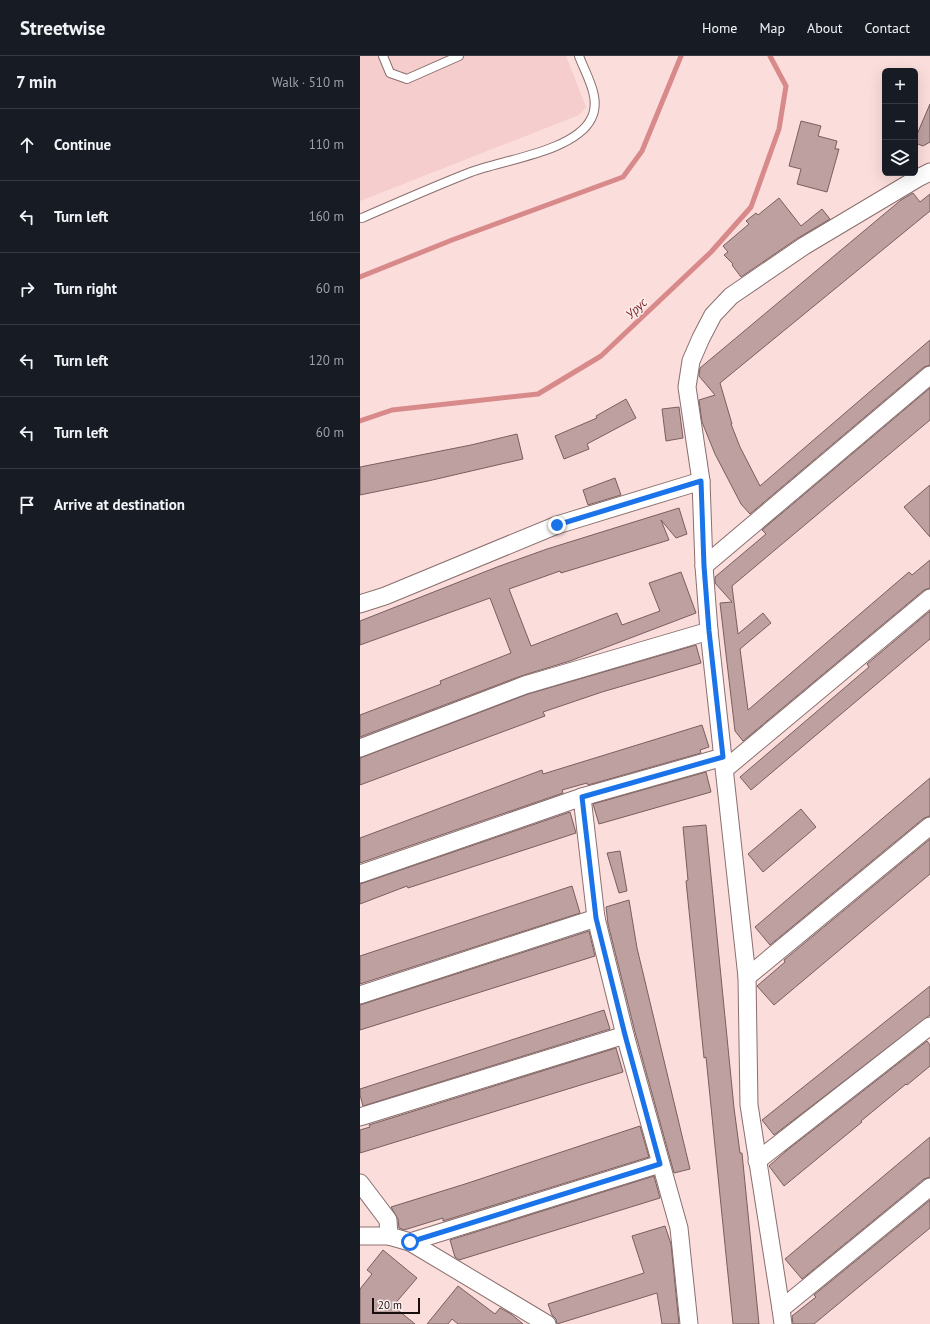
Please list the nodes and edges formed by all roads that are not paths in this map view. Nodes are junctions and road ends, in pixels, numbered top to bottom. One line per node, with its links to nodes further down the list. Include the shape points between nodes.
1 (383, 56): 2 (lane, via 390,73 407,79)
2 (459, 56)
3 (579, 56): 5 (lane, via 596,104 588,124 574,136 546,149 473,171)
4 (930, 172): 7 (street, via 804,246 731,296 713,315 691,361 687,387)
5 (362, 218)
6 (930, 375): 8 (street)
7 (701, 481): 8 (street); 10 (street, via 557,525)
8 (704, 566): 11 (street)
9 (930, 598): 13 (street)
10 (360, 604)
11 (709, 631): 12 (street, via 525,685); 13 (street)
12 (360, 748)
13 (724, 763): 14 (street); 18 (street)
14 (582, 797): 16 (street); 17 (street)
15 (930, 826): 18 (street)
16 (360, 874)
17 (596, 918): 19 (street); 21 (street)
18 (747, 977): 23 (street, via 749,1105)
19 (360, 995)
20 (930, 1026): 23 (street)
21 (625, 1035): 22 (street); 24 (street)
22 (360, 1117)
23 (757, 1161): 30 (street)
24 (660, 1164): 29 (street); 32 (street, via 679,1228)
25 (360, 1183): 28 (street, via 388,1220)
26 (930, 1187): 30 (street)
27 (360, 1236): 28 (street)
28 (389, 1236): 29 (street)
29 (410, 1242): 31 (street)
30 (782, 1316)
31 (547, 1324)
32 (689, 1324)

